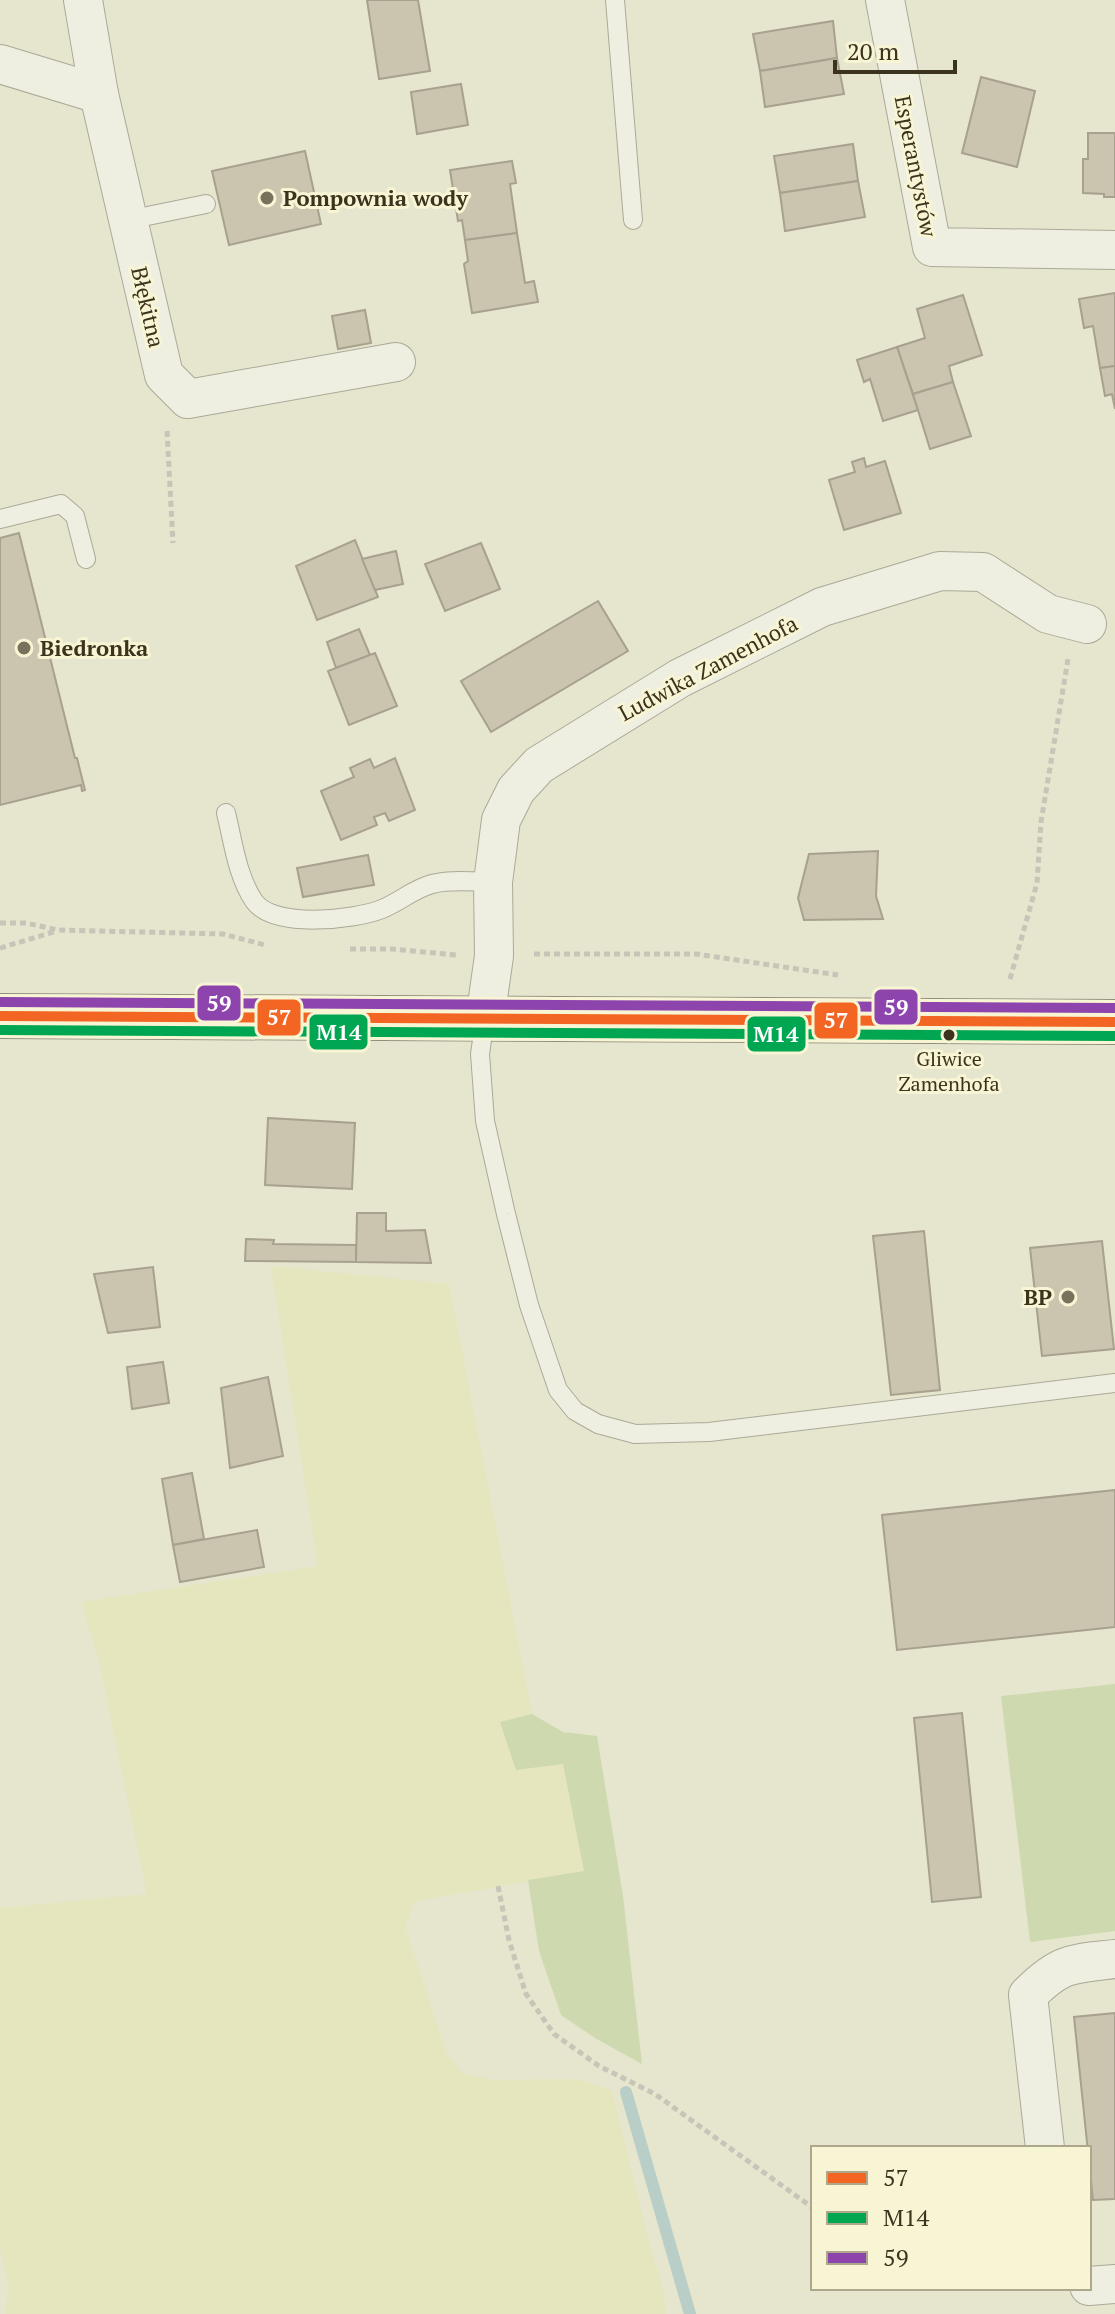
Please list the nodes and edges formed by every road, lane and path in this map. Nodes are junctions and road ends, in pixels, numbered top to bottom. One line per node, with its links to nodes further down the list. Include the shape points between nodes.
1 (83, 0): 5 (street, Błękitna)
2 (615, 0): 8 (lane)
3 (885, 0): 9 (street, Esperantystów, via 932,247)
4 (0, 64): 5 (street)
5 (99, 94): 7 (street, Błękitna)
6 (206, 204): 7 (lane)
7 (128, 220): 11 (street, Błękitna)
8 (633, 220)
9 (1115, 250)
10 (396, 362): 11 (street, Błękitna, via 188,399)
11 (164, 375): 13 (path)
12 (0, 519): 14 (lane, via 61,504 75,516)
13 (173, 543)
14 (86, 559)
15 (1087, 624): 17 (street, Ludwika Zamenhofa, via 1048,614 983,572 940,571 822,607 680,678 539,765 516,790 501,820); 25 (path, via 1070,645 1041,822 1037,883)
16 (226, 813): 17 (lane, via 254,902 266,913 286,919 359,916 435,883)
17 (493, 882): 23 (street, Ludwika Zamenhofa)
18 (0, 923): 19 (path)
19 (58, 930): 20 (path); 21 (path, via 223,934)
20 (0, 948)
21 (279, 949)
22 (336, 949): 23 (path)
23 (494, 956): 24 (path, via 696,954); 27 (street, Ludwika Zamenhofa)
24 (850, 977)
25 (1008, 988)
26 (0, 1016): 27 (main road)
27 (485, 1019): 28 (main road); 29 (lane, via 480,1054 485,1121 502,1199 558,1390 575,1411 635,1434 709,1432)
28 (1115, 1022)
29 (1115, 1383)
30 (498, 1886): 33 (path, via 526,1994 554,2034 599,2066 655,2094)
31 (1115, 1959): 32 (street, via 1068,1964 1028,1995)
32 (1045, 2146)
33 (811, 2207)
34 (1115, 2284): 35 (street)
35 (1091, 2286)

